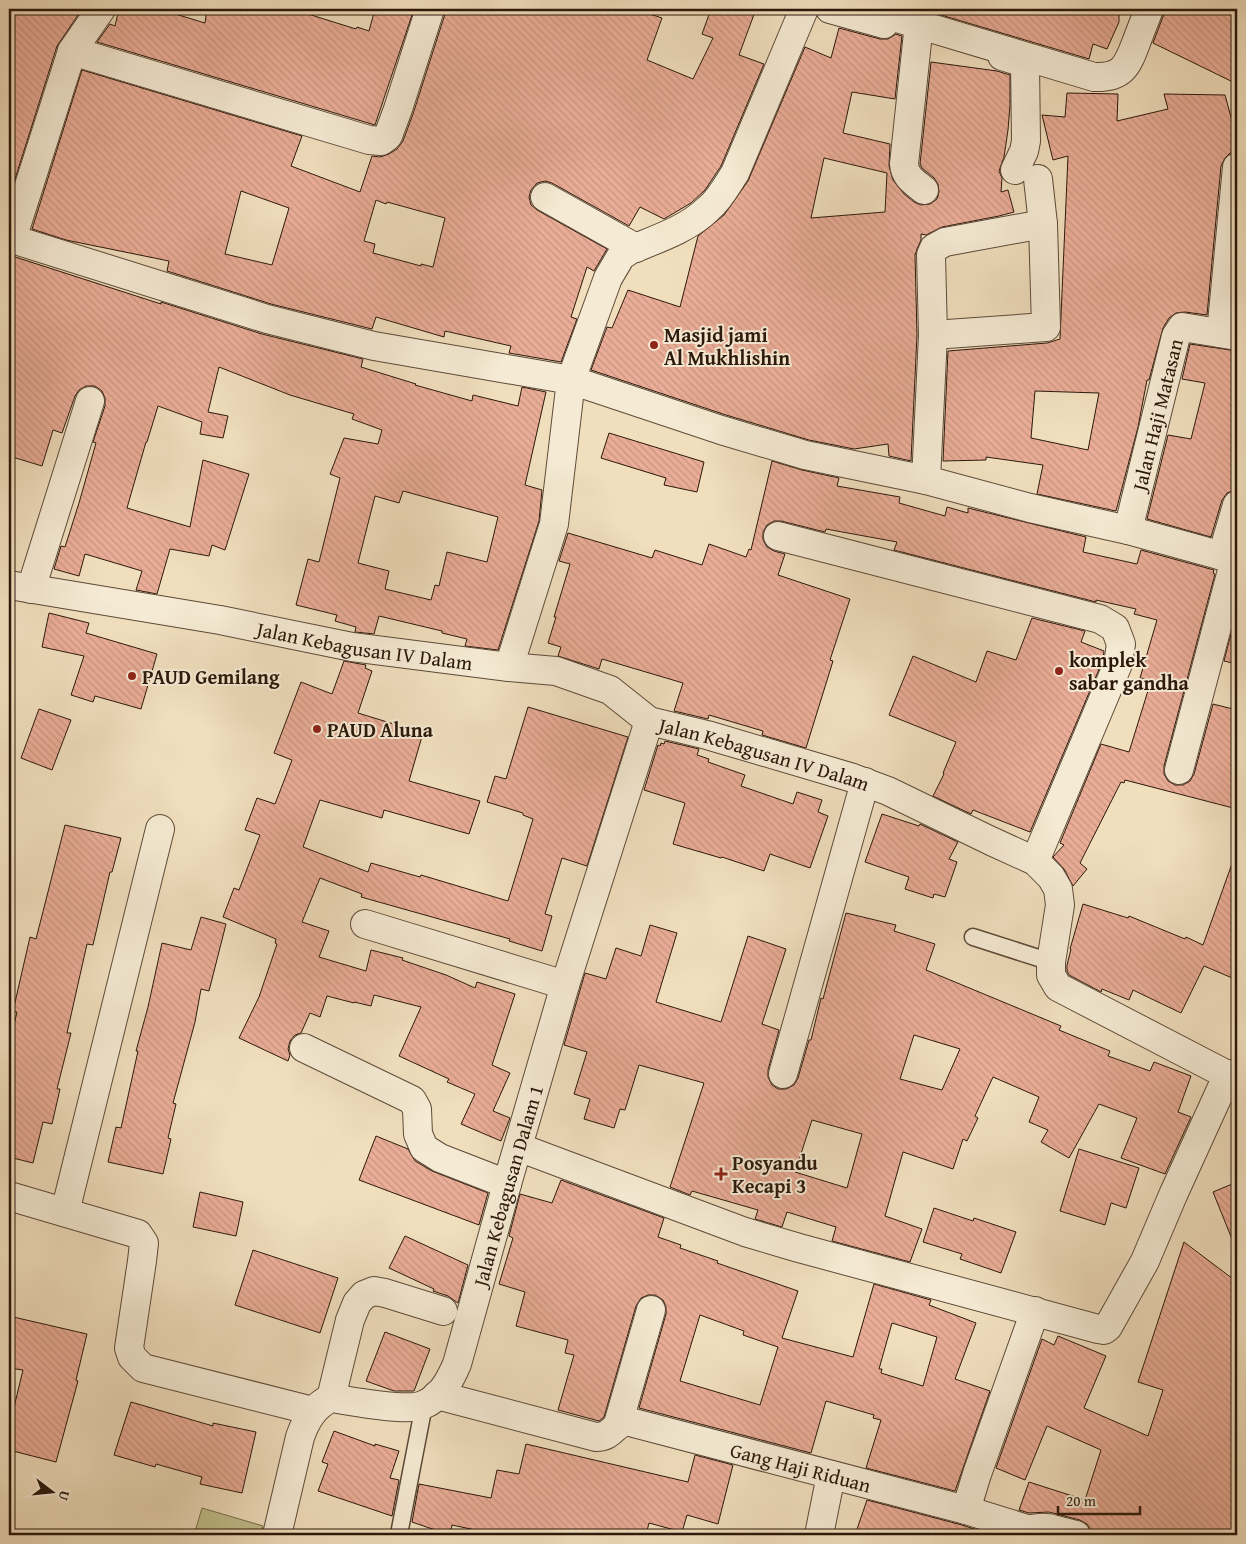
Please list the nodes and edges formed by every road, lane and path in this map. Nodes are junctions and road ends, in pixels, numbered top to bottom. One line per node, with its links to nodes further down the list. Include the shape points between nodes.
1 (101, 9): 8 (street)
2 (430, 9): 8 (street, via 388,136 381,141 360,138)
3 (804, 9): 14 (street, via 735,174 725,189 693,222)
4 (830, 9): 7 (street)
5 (866, 9): 6 (street, via 1094,77 1122,71)
6 (1149, 9)
7 (918, 33): 10 (street, via 904,164 908,178); 12 (street, via 1025,62 1026,174)
8 (72, 51): 13 (street)
9 (1237, 167): 15 (street)
10 (924, 190)
11 (545, 197): 14 (street)
12 (1043, 224): 16 (street, via 945,242 934,248 930,263); 16 (street, via 1046,327)
13 (11, 239): 17 (street, via 318,333 374,346)
14 (636, 248): 17 (street, via 622,256 608,278)
15 (1229, 334): 21 (street, Jalan Haji Matasan, via 1182,327 1176,336)
16 (934, 335): 19 (street)
17 (571, 380): 19 (street, via 805,455); 25 (street, via 554,524)
18 (90, 401): 24 (street)
19 (926, 480): 21 (street)
20 (1237, 505): 23 (street)
21 (1128, 530): 23 (street)
22 (778, 536): 30 (street, via 1100,619 1115,628 1122,644 1118,664)
23 (1231, 558): 27 (street)
24 (20, 587): 25 (street, Jalan Kebagusan IV Dalam, via 211,618 352,647)
25 (509, 668): 26 (street, Jalan Kebagusan IV Dalam, via 556,672 610,690)
26 (649, 721): 28 (street, Jalan Kebagusan IV Dalam); 34 (street, Jalan Kebagusan Dalam 1)
27 (1179, 770)
28 (865, 782): 30 (street, Jalan Kebagusan IV Dalam); 36 (street)
29 (160, 829): 41 (street)
30 (1035, 861): 33 (street, Jalan Kebagusan IV Dalam, via 1051,876 1058,890 1060,905)
31 (365, 924): 34 (street)
32 (973, 937): 33 (lane)
33 (1051, 962): 37 (street, Jalan Kebagusan IV Dalam, via 1051,975 1058,987)
34 (565, 985): 38 (street, Jalan Kebagusan Dalam 1)
35 (304, 1048): 39 (street, via 412,1100 417,1109 418,1134 424,1148 440,1158)
36 (783, 1074)
37 (1232, 1077): 44 (street, via 1173,1195 1146,1260 1108,1327 1098,1329)
38 (518, 1147): 39 (street, Jalan Kebagusan Dalam 1); 44 (street, via 745,1232)
39 (507, 1184): 45 (street, Jalan Kebagusan Dalam 1, via 457,1364 448,1384)
40 (9, 1196): 41 (street)
41 (65, 1212): 46 (street, via 138,1234 144,1244 128,1348 143,1368)
42 (650, 1310): 47 (street)
43 (443, 1311): 46 (street, via 385,1293 364,1295 350,1320)
44 (1035, 1311): 49 (street)
45 (430, 1400): 46 (street, via 409,1408); 47 (street, via 596,1437 610,1434); 50 (lane)
46 (322, 1405): 51 (street, via 306,1422 300,1437)
47 (618, 1424): 48 (street, Gang Haji Riduan, via 626,1420)
48 (831, 1475): 49 (street, Gang Haji Riduan); 52 (street)
49 (966, 1510): 53 (street, Gang Haji Riduan, via 1027,1529 1048,1528)
50 (400, 1529)
51 (277, 1535)
52 (819, 1535)
53 (1076, 1535)

